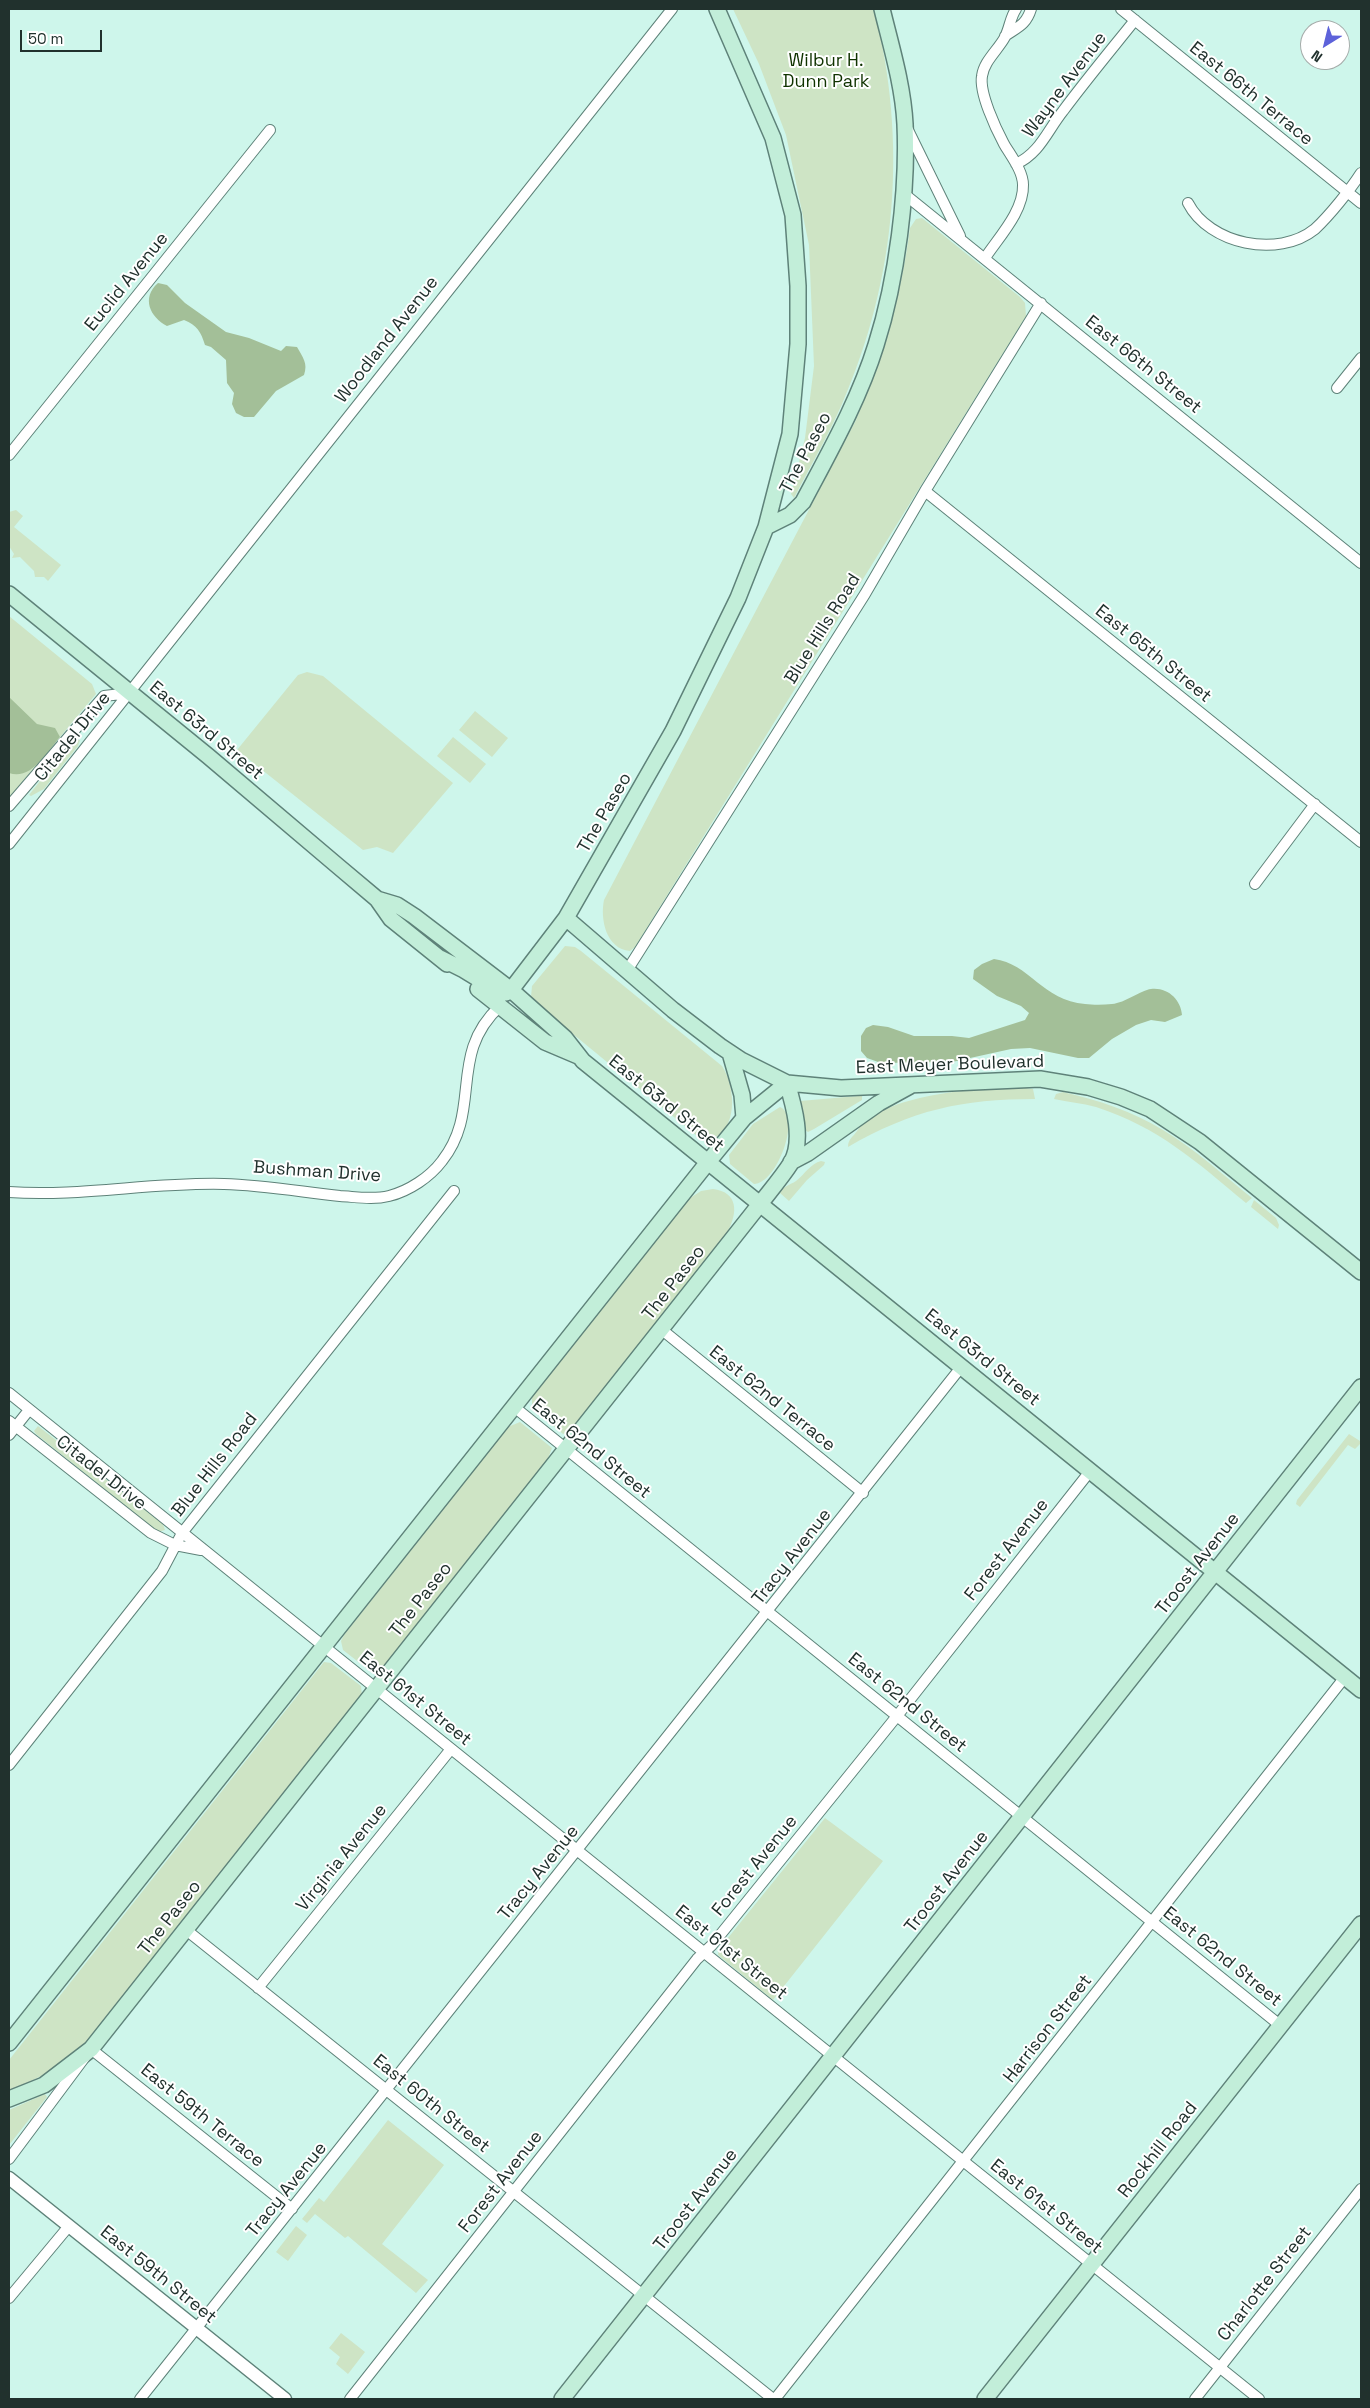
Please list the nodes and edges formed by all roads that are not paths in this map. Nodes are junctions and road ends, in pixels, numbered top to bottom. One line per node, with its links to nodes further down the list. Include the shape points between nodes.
1 (672, 9): 27 (street, Woodland Avenue, via 520,196)
2 (717, 9): 24 (main road, via 773,138 793,214 798,344 790,434)
3 (882, 9): 9 (main road, The Paseo)
4 (1016, 9): 8 (street)
5 (1031, 9): 8 (street, via 1024,25)
6 (1121, 9): 7 (street, East 66th Terrace)
7 (1134, 20): 11 (street, Wayne Avenue, via 1063,110 1040,147); 13 (street, East 66th Terrace)
8 (1005, 36): 11 (street, via 982,76 983,92 1002,140)
9 (905, 123): 14 (main road, The Paseo); 17 (street)
10 (270, 130): 22 (street, Euclid Avenue)
11 (1016, 164): 18 (street, via 1023,185 1019,206)
12 (1361, 173): 13 (street)
13 (1347, 192): 15 (street, via 1314,229 1294,239 1266,245 1247,243 1218,233 1193,212); 16 (street, East 66th Terrace)
14 (903, 193): 17 (street, East 66th Street); 24 (main road, The Paseo, via 888,302 859,391 803,502 790,515)
15 (1188, 203)
16 (1361, 203)
17 (962, 240): 18 (street, East 66th Street)
18 (985, 258): 19 (street, East 66th Street)
19 (1041, 303): 23 (street, Blue Hills Road); 25 (street, East 66th Street)
20 (1361, 358): 21 (street)
21 (1337, 388)
22 (9, 455)
23 (925, 490): 28 (street, East 65th Street); 36 (street, Blue Hills Road, via 865,594)
24 (766, 527): 34 (main road, The Paseo, via 738,598 673,731)
25 (1361, 563)
26 (9, 594): 27 (main road, East 63rd Street)
27 (130, 693): 29 (street, Citadel Drive, via 104,696); 31 (street, Citadel Drive); 33 (main road, East 63rd Street)
28 (1315, 804): 30 (street, East 65th Street); 32 (street)
29 (9, 806)
30 (1361, 842)
31 (9, 844)
32 (1255, 884)
33 (377, 899): 35 (main road, East 63rd Street, via 391,919); 37 (main road, East 63rd Street, via 397,905 414,916)
34 (566, 918): 36 (main road, East Meyer Boulevard); 37 (main road)
35 (440, 958): 37 (main road, via 500,992 506,994); 38 (main road, East 63rd Street)
36 (628, 970): 40 (main road, East Meyer Boulevard, via 673,1010)
37 (511, 990): 39 (main road, East 63rd Street)
38 (500, 1006): 39 (main road, via 519,1009); 41 (main road, East 63rd Street, via 545,1042); 48 (street, Bushman Drive, via 481,1029 470,1054 463,1120 451,1148 430,1173 403,1191 372,1198 221,1184 156,1184 81,1192)
39 (565, 1038): 41 (main road, East 63rd Street)
40 (730, 1053): 42 (main road, East Meyer Boulevard); 44 (main road, via 742,1095)
41 (578, 1056): 45 (main road, East 63rd Street)
42 (787, 1083): 43 (main road, East Meyer Boulevard, via 841,1088); 44 (main road); 46 (main road, The Paseo, via 794,1105 797,1147)
43 (912, 1085): 46 (main road, via 879,1103); 50 (main road, East Meyer Boulevard, via 1040,1079 1088,1087 1150,1109 1200,1142)
44 (744, 1118): 45 (main road)
45 (708, 1162): 49 (main road, East 63rd Street); 55 (main road)
46 (791, 1162): 49 (main road, The Paseo)
47 (454, 1191): 62 (street, Blue Hills Road)
48 (9, 1192)
49 (760, 1204): 51 (main road, The Paseo); 52 (main road, East 63rd Street)
50 (1361, 1272)
51 (661, 1329): 59 (main road, The Paseo); 61 (street, East 62nd Terrace)
52 (962, 1366): 60 (main road, East 63rd Street); 61 (street, Tracy Avenue)
53 (1361, 1388): 65 (main road, Troost Avenue)
54 (9, 1394): 56 (street, Citadel Drive)
55 (512, 1406): 59 (street, East 62nd Street); 67 (main road)
56 (29, 1410): 57 (street); 62 (street, Citadel Drive)
57 (12, 1424): 58 (street); 63 (street, Citadel Drive, via 151,1533)
58 (9, 1435)
59 (565, 1450): 66 (street, East 62nd Street); 69 (main road, The Paseo)
60 (1091, 1470): 65 (main road, East 63rd Street); 71 (street, Forest Avenue)
61 (863, 1493): 66 (street, Tracy Avenue)
62 (182, 1533): 63 (street, Blue Hills Road); 64 (street, East 61st Street)
63 (175, 1545): 64 (street, Citadel Drive); 73 (street, Blue Hills Road, via 162,1571)
64 (206, 1552): 67 (street, East 61st Street)
65 (1216, 1571): 68 (main road, East 63rd Street); 74 (main road, Troost Avenue)
66 (768, 1612): 71 (street, East 62nd Street); 75 (street, Tracy Avenue)
67 (323, 1646): 69 (street, East 61st Street); 82 (main road)
68 (1345, 1677): 70 (main road, East 63rd Street); 76 (street, Harrison Street)
69 (376, 1688): 72 (street, East 61st Street); 78 (main road, The Paseo)
70 (1361, 1690)
71 (897, 1716): 74 (street, East 62nd Street); 79 (street, Forest Avenue)
72 (451, 1749): 75 (street, East 61st Street); 80 (street, Virginia Avenue)
73 (9, 1765)
74 (1022, 1817): 76 (street, East 62nd Street); 84 (main road, Troost Avenue)
75 (578, 1850): 79 (street, East 61st Street); 85 (street, Tracy Avenue)
76 (1152, 1922): 81 (street, East 62nd Street); 88 (street, Harrison Street)
77 (1361, 1924): 81 (main road, Rockhill Road)
78 (185, 1929): 80 (street, East 60th Street); 83 (main road, The Paseo)
79 (704, 1952): 84 (street, East 61st Street); 91 (street, Forest Avenue)
80 (258, 1988): 85 (street, East 60th Street)
81 (1281, 2026): 94 (main road, Rockhill Road)
82 (9, 2043)
83 (91, 2049): 86 (main road, The Paseo, via 44,2085); 87 (street); 92 (street, East 59th Terrace)
84 (834, 2056): 88 (street, East 61st Street); 95 (main road, Troost Avenue)
85 (387, 2090): 91 (street, East 60th Street); 92 (street, Tracy Avenue)
86 (9, 2099)
87 (9, 2159)
88 (964, 2161): 94 (street, East 61st Street); 103 (street, Harrison Street)
89 (9, 2178): 93 (street, East 59th Street)
90 (1361, 2189): 98 (street, Charlotte Street)
91 (514, 2191): 95 (street, East 60th Street); 101 (street, Forest Avenue)
92 (292, 2209): 97 (street, Tracy Avenue)
93 (69, 2226): 96 (street); 97 (street, East 59th Street)
94 (1092, 2264): 98 (street, East 61st Street); 104 (main road, Rockhill Road)
95 (644, 2296): 102 (main road, Troost Avenue); 103 (street, East 60th Street)
96 (9, 2298)
97 (197, 2329): 99 (street, Tracy Avenue); 100 (street, East 59th Street)
98 (1220, 2368): 105 (street, Charlotte Street); 106 (street, East 61st Street)
99 (140, 2399)
100 (285, 2399)
101 (350, 2399)
102 (562, 2399)
103 (774, 2399)
104 (985, 2399)
105 (1195, 2399)
106 (1259, 2399)

